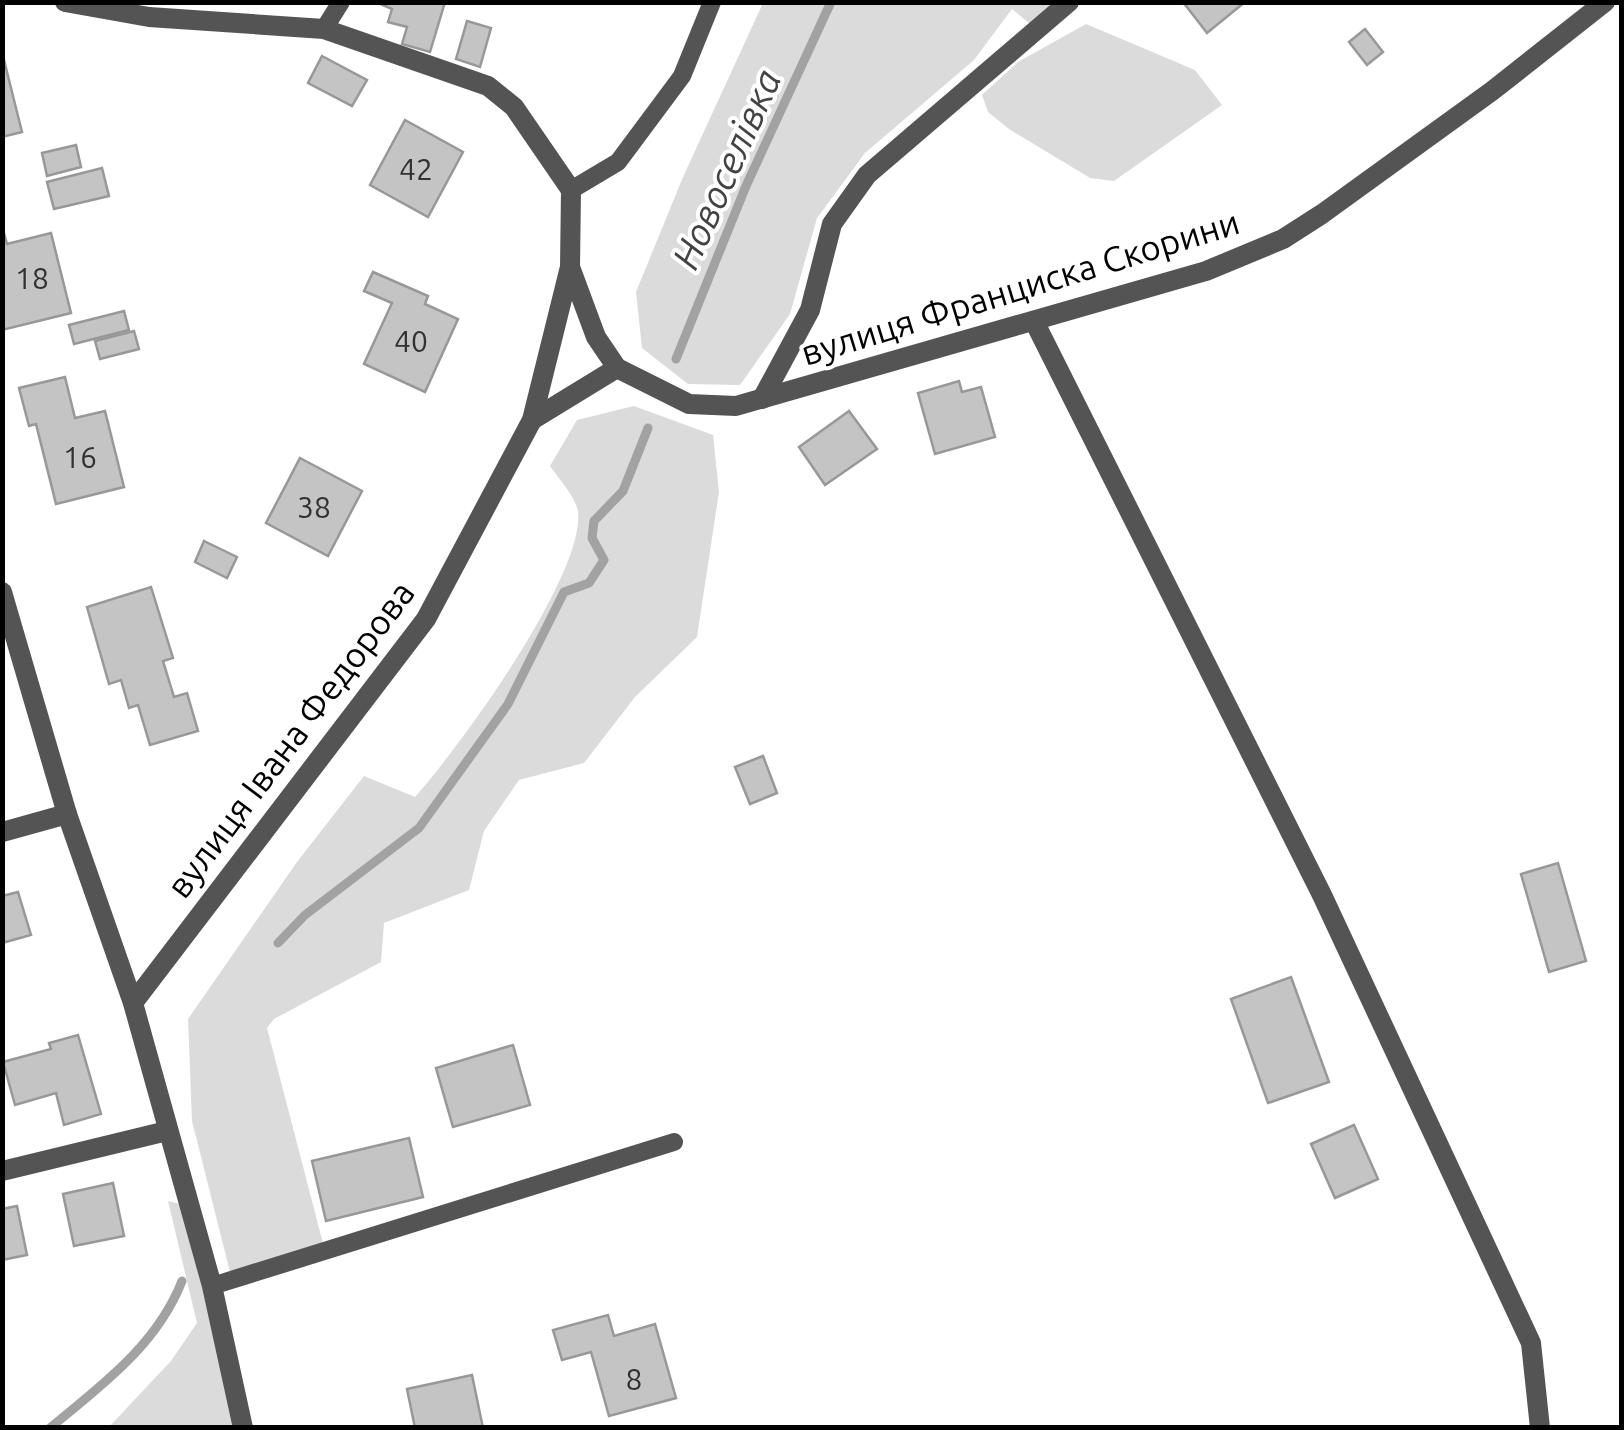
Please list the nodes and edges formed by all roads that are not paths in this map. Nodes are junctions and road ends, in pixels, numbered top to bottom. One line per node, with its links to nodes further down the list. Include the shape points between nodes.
1 (65, 2): 6 (street)
2 (341, 2): 7 (lane)
3 (712, 2): 8 (lane, via 682,76 618,162)
4 (1068, 2): 12 (street, via 867,175 832,224 810,310)
5 (1605, 2): 10 (street, вулиця Франциска Скорини, via 1283,238 1206,270)
6 (151, 10): 7 (street)
7 (324, 29): 8 (street, via 488,86 514,107)
8 (572, 190): 9 (street, вулиця Івана Федорова)
9 (570, 267): 11 (street, via 596,337); 13 (street, вулиця Івана Федорова)
10 (1034, 320): 12 (street, вулиця Франциска Скорини); 23 (street, via 1322,895 1531,1343)
11 (617, 368): 12 (street, вулиця Франциска Скорини, via 689,404 736,406); 13 (street)
12 (762, 398)
13 (532, 420): 17 (street, вулиця Івана Федорова, via 426,619)
14 (2, 592): 15 (street)
15 (67, 814): 16 (street); 17 (street)
16 (2, 832)
17 (133, 1003): 18 (street)
18 (167, 1131): 20 (street); 21 (street)
19 (674, 1142): 21 (lane)
20 (2, 1171)
21 (212, 1286): 22 (street)
22 (243, 1428)
23 (1540, 1428)

